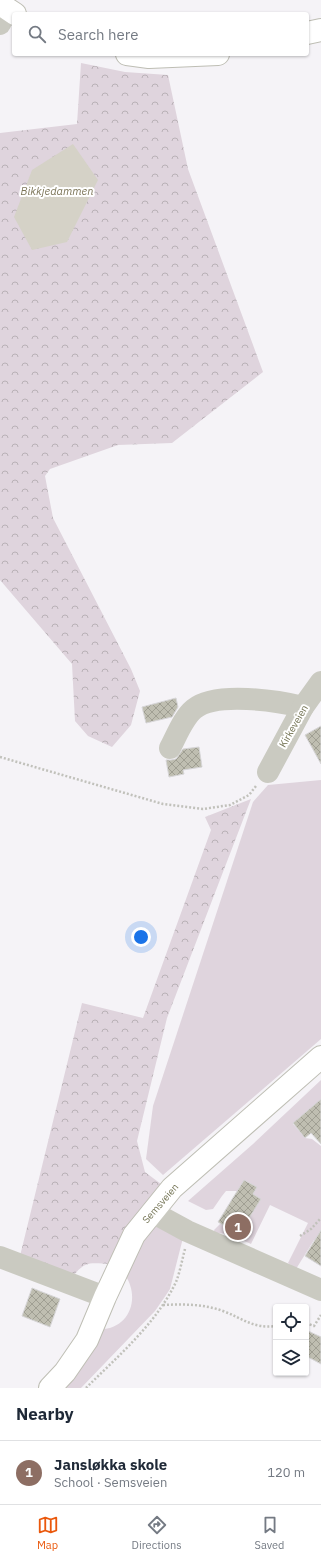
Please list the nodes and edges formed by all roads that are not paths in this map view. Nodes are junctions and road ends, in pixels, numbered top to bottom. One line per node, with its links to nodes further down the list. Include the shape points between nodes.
1 (321, 30): 2 (main road)
2 (309, 33)
3 (142, 56): 4 (main road)
4 (172, 56)
5 (321, 682): 6 (street, Kirkeveien)
6 (303, 708): 7 (street, via 287,703 254,699 200,705 190,713); 8 (street, Kirkeveien)
7 (170, 748)
8 (268, 772)
9 (321, 1057): 10 (main road, Semsveien, via 172,1188)
10 (152, 1212): 12 (street, via 186,1231); 13 (main road, Semsveien, via 134,1235)
11 (0, 1257): 13 (street)
12 (321, 1290)
13 (105, 1298): 14 (main road, Semsveien, via 87,1340 65,1372)
14 (50, 1388)

